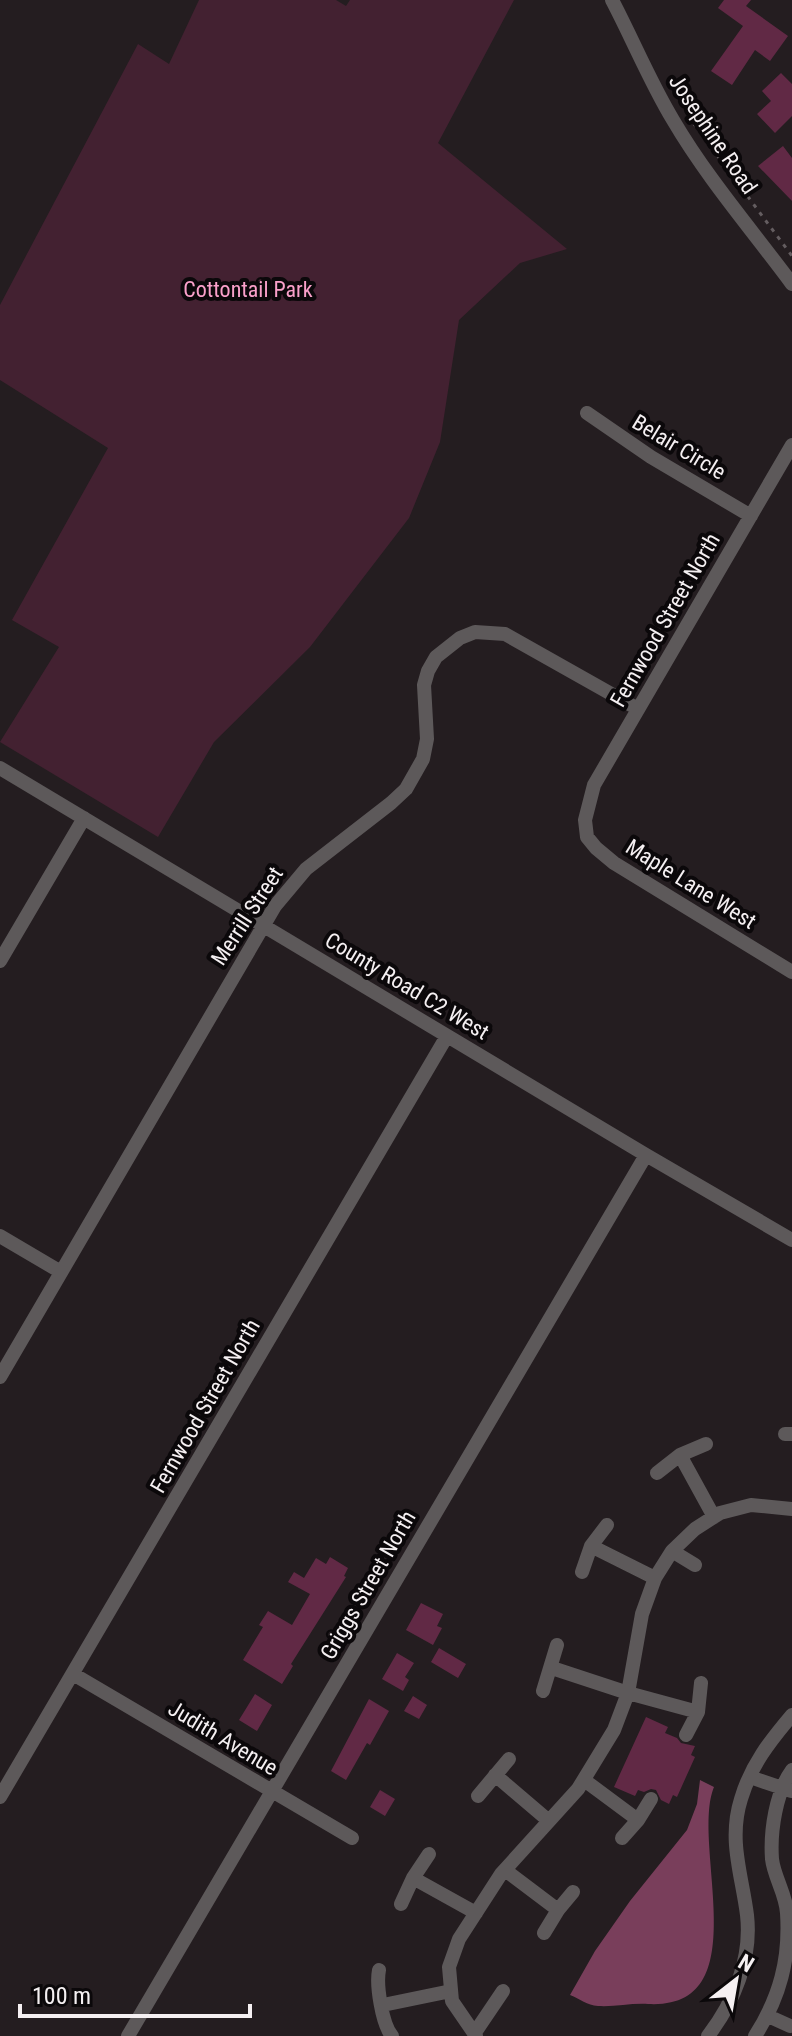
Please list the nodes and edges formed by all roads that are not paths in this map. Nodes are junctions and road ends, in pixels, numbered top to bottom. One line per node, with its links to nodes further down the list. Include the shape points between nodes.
1 (612, 0): 2 (street, Josephine Road, via 674,123)
2 (792, 284)
3 (587, 413): 5 (street, Belair Circle)
4 (792, 445): 5 (street, Fernwood Street North)
5 (751, 516): 6 (street, Fernwood Street North)
6 (638, 709): 9 (street, Fernwood Street North, via 594,785); 10 (street, Merrill Street, via 505,634 475,632 460,638 436,657 428,671 427,739 423,759 406,789 306,869)
7 (0, 768): 8 (street, County Road C2 West)
8 (84, 818): 10 (street, County Road C2 West); 11 (street)
9 (585, 820): 12 (street, Maple Lane West, via 587,837 614,863)
10 (263, 926): 13 (street, County Road C2 West); 17 (street, Merrill Street)
11 (0, 961)
12 (792, 972)
13 (447, 1036): 14 (street, County Road C2 West); 32 (street, Fernwood Street North)
14 (646, 1155): 16 (street, County Road C2 West); 45 (street, Griggs Street North)
15 (0, 1236): 17 (street)
16 (791, 1237)
17 (61, 1272): 18 (street, Merrill Street)
18 (0, 1377)
19 (706, 1444): 20 (street)
20 (680, 1455): 21 (street); 23 (street)
21 (657, 1473)
22 (792, 1509): 23 (street, via 751,1505)
23 (714, 1517): 26 (street)
24 (607, 1525): 25 (street)
25 (591, 1546): 28 (street); 29 (street)
26 (672, 1551): 27 (street); 29 (street)
27 (695, 1565)
28 (582, 1572)
29 (655, 1578): 35 (street, via 642,1614)
30 (557, 1645): 31 (street)
31 (552, 1668): 34 (street); 35 (street)
32 (73, 1674): 45 (street, Judith Avenue); 47 (street, Fernwood Street North)
33 (701, 1683): 36 (street)
34 (543, 1691)
35 (628, 1693): 36 (street); 43 (street, via 614,1730)
36 (698, 1712): 38 (street)
37 (792, 1715): 42 (street, via 760,1754)
38 (686, 1735)
39 (509, 1759): 41 (street)
40 (792, 1770): 44 (street)
41 (495, 1775): 46 (street); 50 (street)
42 (750, 1777): 44 (street); 70 (street, via 740,1800 735,1854 747,1947 740,1980)
43 (584, 1780): 49 (street); 50 (street)
44 (787, 1790): 65 (street, via 774,1816 772,1860 787,1910 786,1966)
45 (272, 1792): 51 (street, Judith Avenue); 68 (street, Griggs Street North)
46 (478, 1796)
47 (0, 1797)
48 (651, 1799): 49 (street)
49 (638, 1820): 52 (street)
50 (549, 1821): 54 (street)
51 (352, 1838)
52 (622, 1838)
53 (429, 1854): 55 (street)
54 (505, 1870): 58 (street); 59 (street)
55 (413, 1878): 57 (street); 59 (street)
56 (573, 1892): 58 (street)
57 (401, 1904)
58 (558, 1910): 60 (street)
59 (476, 1913): 62 (street, via 449,1967)
60 (544, 1933)
61 (379, 1970): 64 (street, via 376,1986)
62 (451, 1991): 64 (street); 67 (street)
63 (503, 1991): 67 (street)
64 (383, 2005): 69 (street, via 385,2028)
65 (768, 2016): 66 (street); 71 (street)
66 (790, 2026)
67 (475, 2035)
68 (128, 2036)
69 (392, 2036)
70 (708, 2036)
71 (755, 2036)

